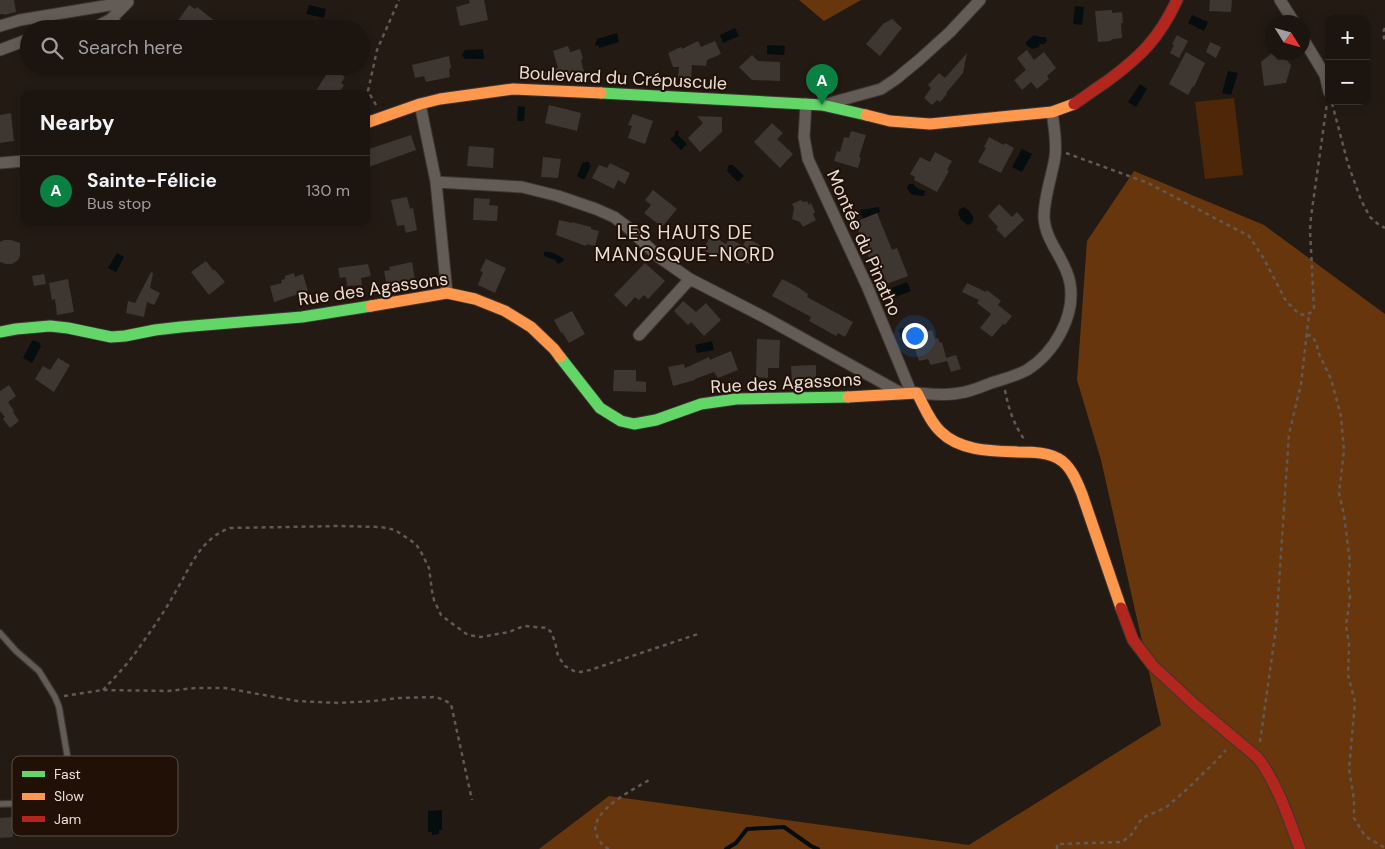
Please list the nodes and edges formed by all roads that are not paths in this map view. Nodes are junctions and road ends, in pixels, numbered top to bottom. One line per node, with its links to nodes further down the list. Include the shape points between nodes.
1 (980, 0): 14 (street, via 950,32 896,79 871,92)
2 (1177, 0): 15 (street, Boulevard du Crépuscule, via 1159,34 1136,59 1084,98)
3 (1280, 0): 5 (street)
4 (129, 1): 6 (street); 7 (street)
5 (1290, 15)
6 (111, 19)
7 (0, 26)
8 (20, 42): 9 (street)
9 (0, 50)
10 (1310, 50): 11 (street)
11 (1325, 75)
12 (420, 104): 13 (street, Boulevard du Crépuscule, via 526,89); 16 (street, Boulevard du Crépuscule); 19 (street)
13 (806, 104): 14 (street, Boulevard du Crépuscule); 24 (street, Montée du Pinatho, via 804,136 808,159 867,286)
14 (822, 105): 15 (street, Boulevard du Crépuscule, via 890,121 930,124)
15 (1052, 112): 24 (street, via 1055,149 1044,217 1050,240 1068,272 1072,299 1058,338 1044,356 1025,370 1004,379 959,394)
16 (370, 122)
17 (20, 162): 18 (street)
18 (0, 164)
19 (436, 182): 20 (street, via 522,187 596,209 614,217 660,258); 21 (street)
20 (690, 279): 23 (street); 24 (street)
21 (447, 293): 22 (street, Rue des Agassons, via 302,317 181,327 125,336 50,326); 24 (street, Rue des Agassons, via 491,305 531,327 554,349 600,408 621,421 634,424 701,404 736,398)
22 (0, 332)
23 (639, 335)
24 (909, 393): 27 (street, via 950,439 974,447 1034,452 1058,458 1068,467 1080,491 1139,650 1165,678 1258,758 1270,775)
25 (0, 633): 26 (lane, via 39,672 55,697)
26 (67, 756)
27 (1300, 849)

